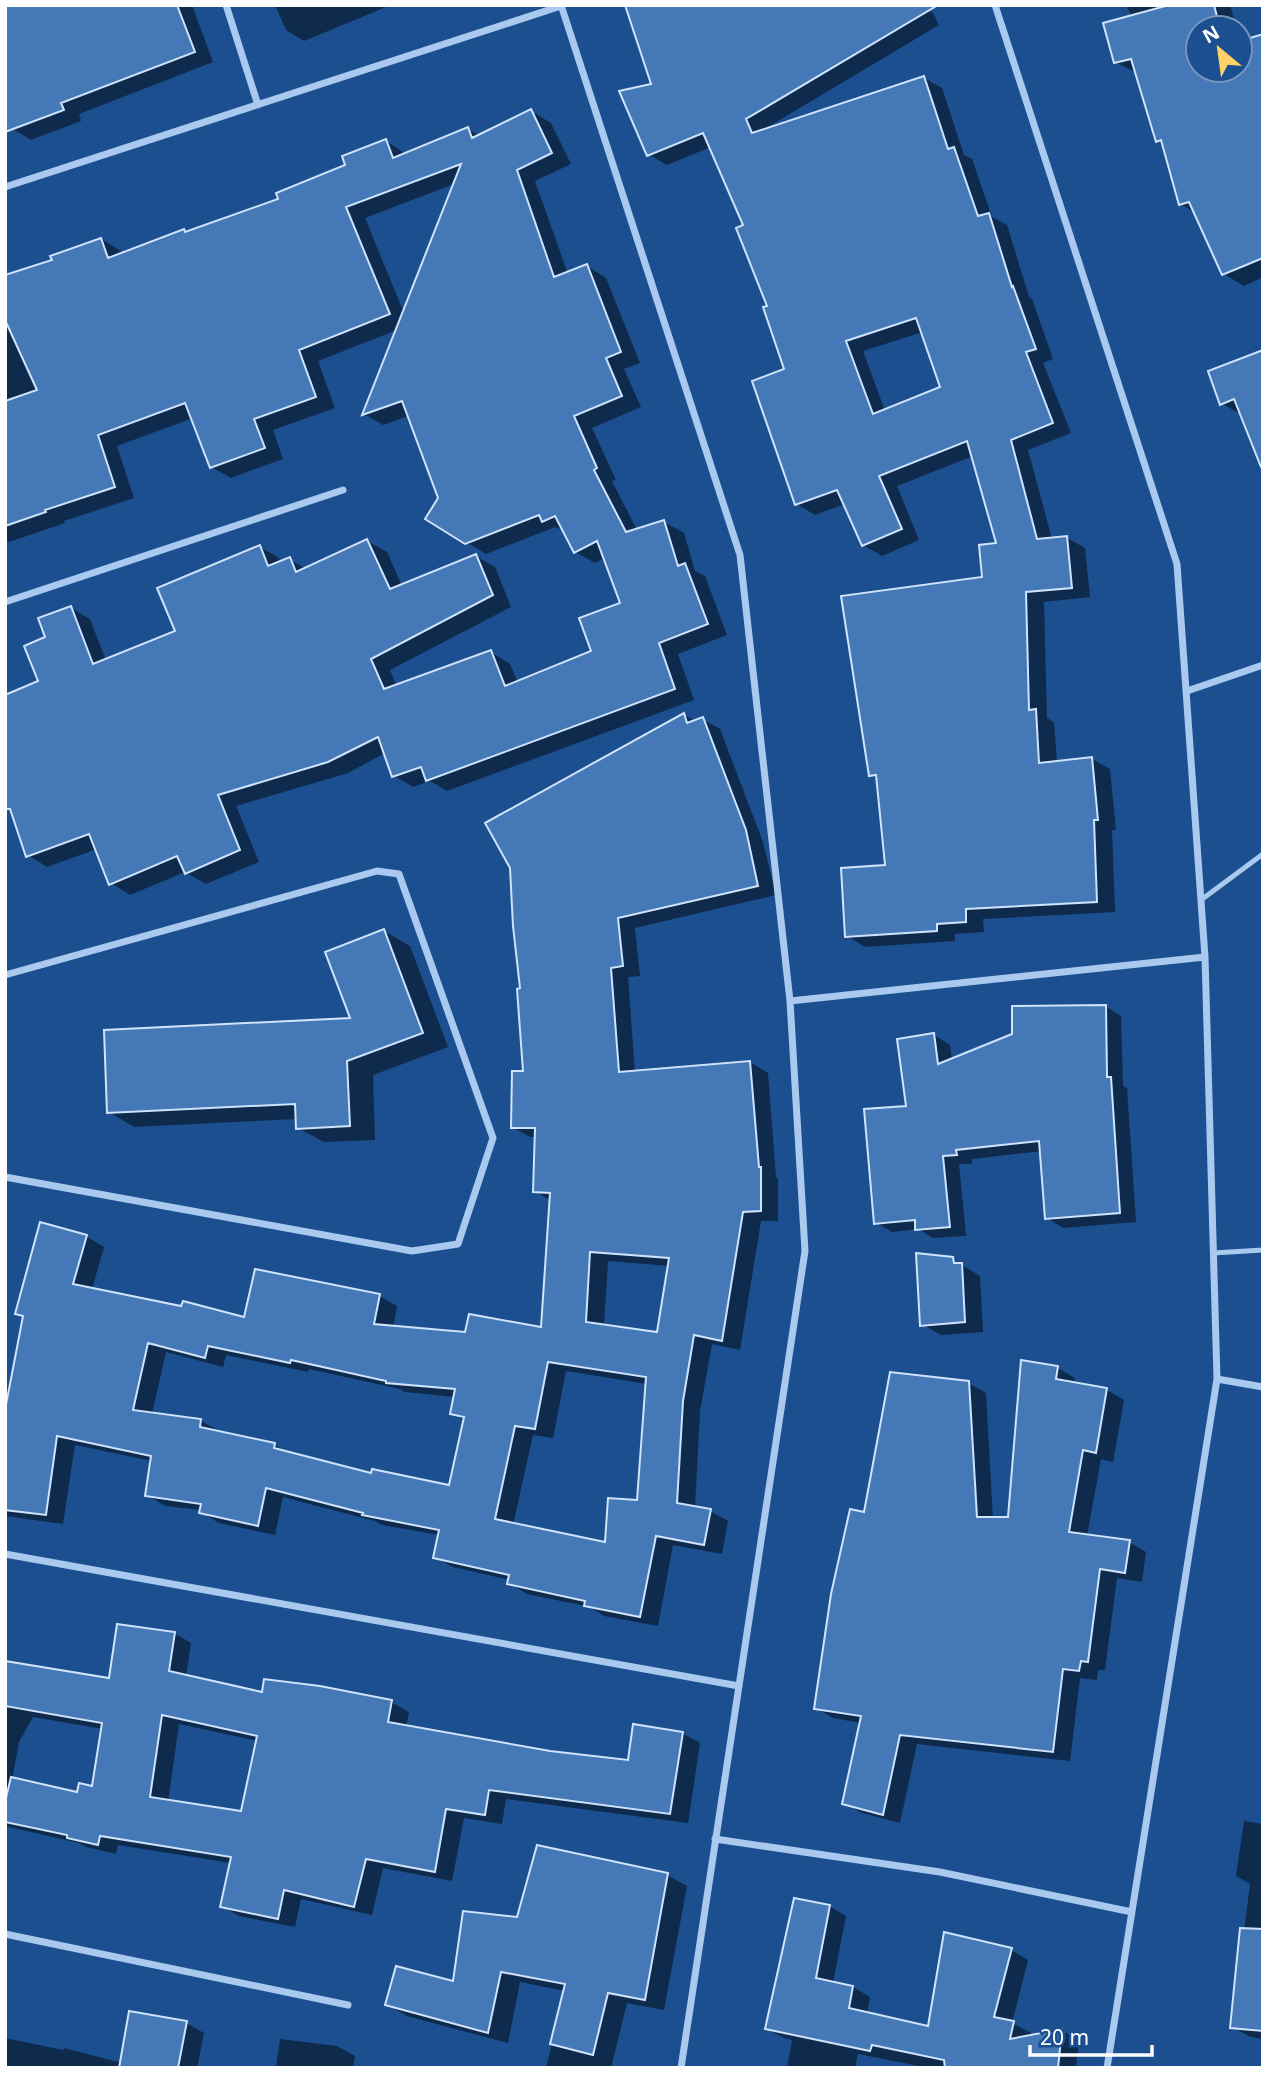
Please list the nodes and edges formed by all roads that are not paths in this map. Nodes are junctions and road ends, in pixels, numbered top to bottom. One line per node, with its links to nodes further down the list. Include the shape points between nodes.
1 (226, 5): 4 (street)
2 (995, 5): 9 (street, via 1177,564)
3 (561, 6): 4 (street); 14 (street, via 740,555)
4 (258, 104): 5 (street)
5 (5, 187)
6 (344, 489): 7 (street)
7 (5, 602)
8 (1263, 665): 9 (street)
9 (1186, 691): 11 (street)
10 (1263, 854): 11 (lane)
11 (1201, 900): 12 (street)
12 (1205, 957): 14 (street); 17 (street)
13 (5, 975): 15 (street, via 377,871 400,874 493,1138 457,1244 412,1251)
14 (790, 1001): 21 (street, via 805,1251)
15 (5, 1177)
16 (1263, 1250): 17 (lane)
17 (1213, 1253): 18 (street)
18 (1217, 1380): 19 (street); 23 (street)
19 (1263, 1387)
20 (5, 1554): 21 (street)
21 (739, 1686): 22 (street)
22 (715, 1839): 23 (street, via 940,1872); 26 (street)
23 (1132, 1912): 27 (street)
24 (5, 1934): 25 (street)
25 (348, 2005)
26 (681, 2068)
27 (1107, 2068)

